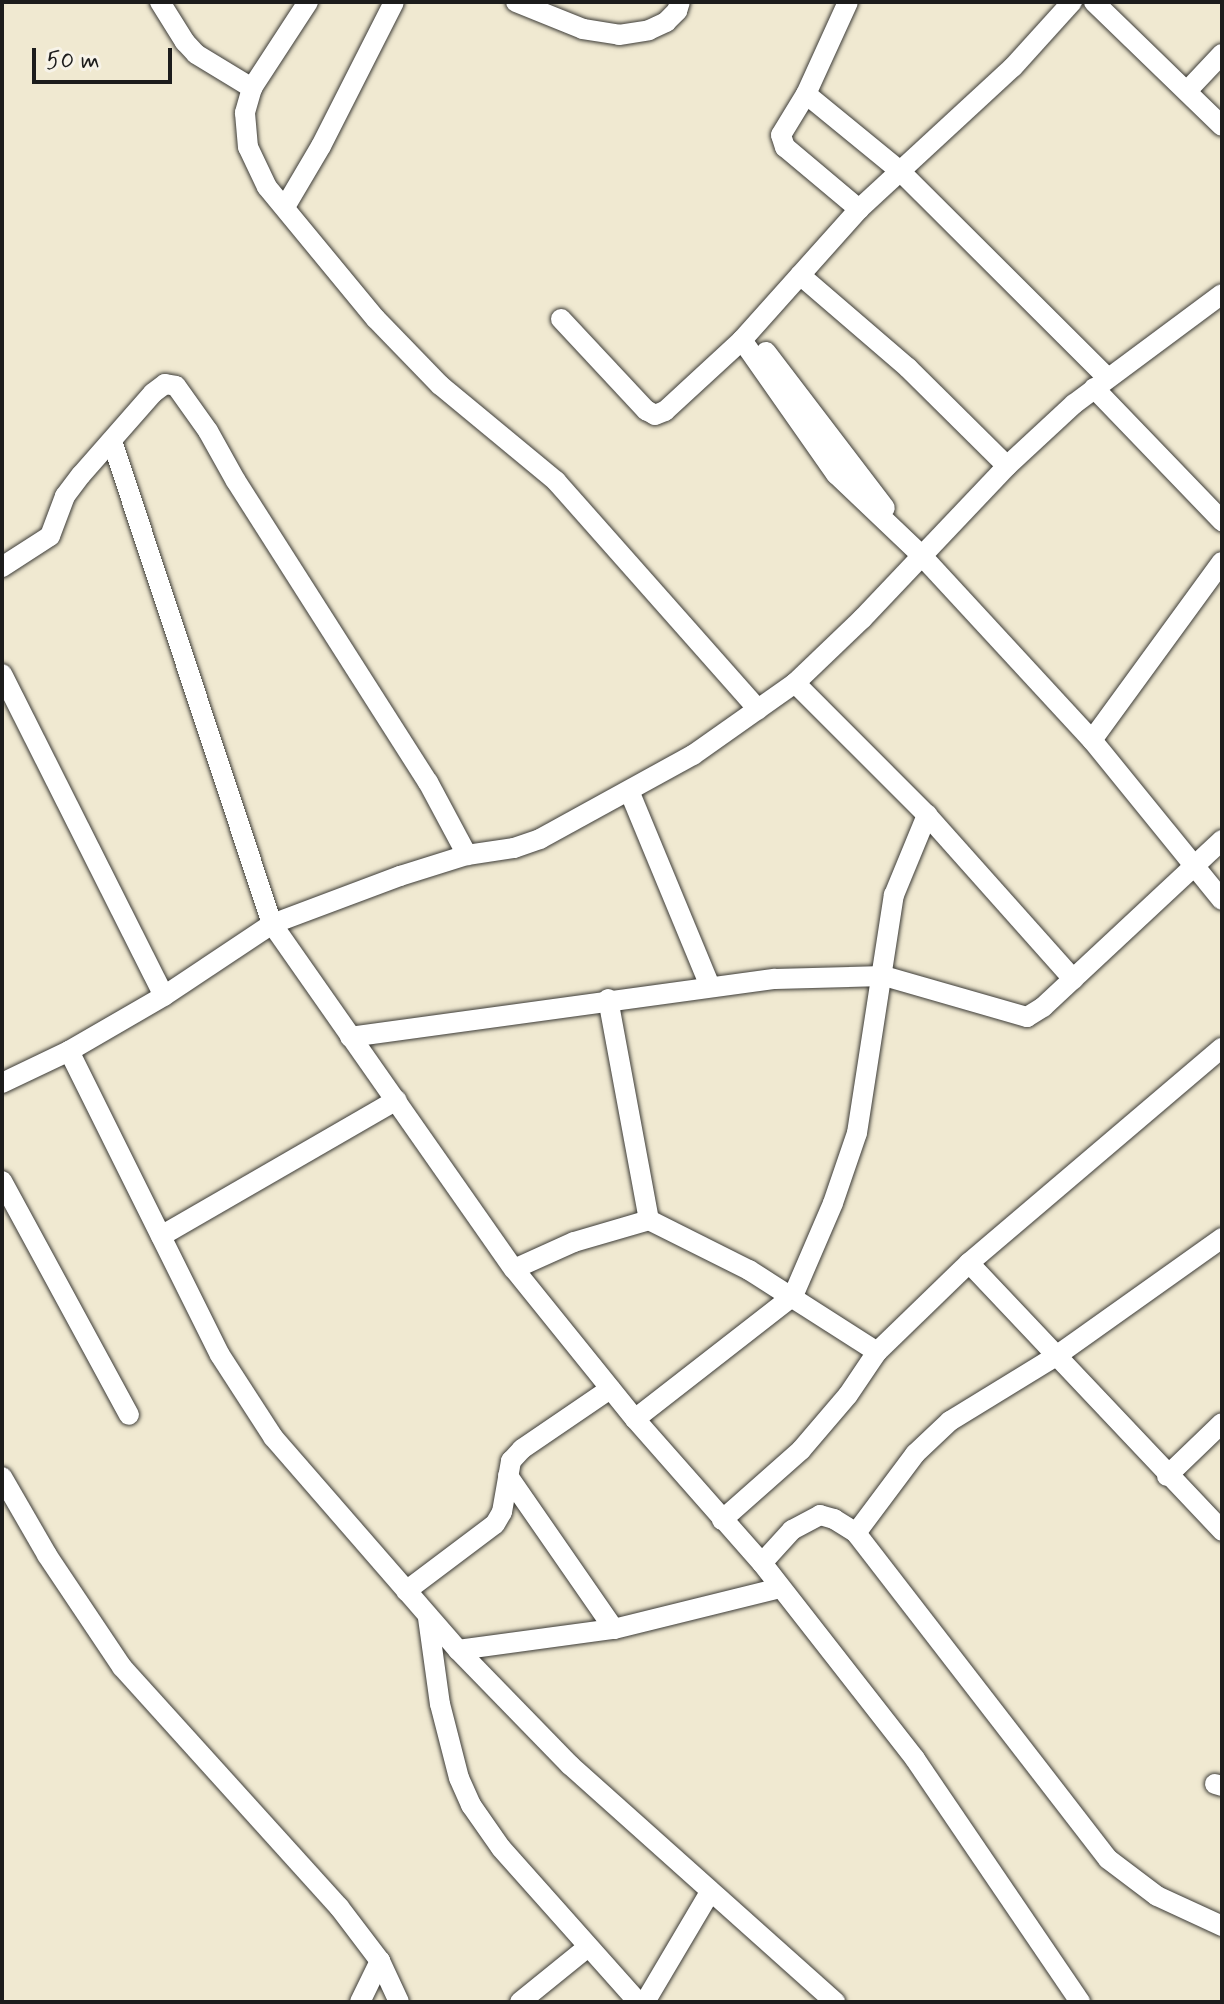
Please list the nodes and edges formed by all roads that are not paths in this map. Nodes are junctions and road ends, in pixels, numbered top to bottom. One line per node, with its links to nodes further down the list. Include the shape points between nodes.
1 (160, 2): 10 (street, via 196,54)
2 (308, 2): 10 (street)
3 (394, 2): 15 (street)
4 (516, 2): 5 (street, via 583,29 619,35 666,22)
5 (680, 2)
6 (848, 2): 12 (street)
7 (1072, 2): 14 (street, via 1013,67)
8 (1094, 2): 11 (street)
9 (1222, 54): 11 (street)
10 (252, 88): 15 (street, via 245,113 248,147 267,187)
11 (1187, 91): 13 (street)
12 (806, 94): 14 (street); 16 (street, via 781,135 782,142)
13 (1222, 126)
14 (899, 170): 16 (street); 21 (street)
15 (285, 207): 30 (street, via 376,319 440,385 556,481)
16 (859, 209): 17 (street)
17 (800, 275): 20 (street); 23 (street, via 908,368)
18 (1222, 294): 21 (street)
19 (561, 319): 20 (street, via 655,415)
20 (746, 335): 25 (street, via 836,474)
21 (1101, 383): 23 (street); 24 (street)
22 (112, 441): 27 (street, via 65,496 50,536); 35 (street, via 165,384 185,396 428,782); 38 (street)
23 (1007, 466): 25 (street)
24 (1222, 521)
25 (922, 556): 29 (street); 31 (street)
26 (1222, 562): 31 (street)
27 (2, 567)
28 (2, 674): 42 (street)
29 (795, 683): 30 (street); 33 (street)
30 (758, 709): 32 (street)
31 (1092, 740): 36 (street)
32 (630, 793): 35 (street, via 540,839); 41 (street)
33 (927, 815): 39 (street, via 894,895); 40 (street)
34 (1222, 840): 36 (street)
35 (467, 855): 38 (street)
36 (1196, 866): 37 (street); 40 (street)
37 (1222, 900)
38 (272, 924): 42 (street); 44 (street)
39 (884, 976): 40 (street, via 1027,1017); 41 (street); 55 (street, via 854,1144)
40 (1073, 979)
41 (710, 986): 43 (street)
42 (164, 996): 46 (street)
43 (608, 999): 44 (street); 50 (street)
44 (350, 1037): 48 (street)
45 (1222, 1048): 53 (street)
46 (69, 1051): 47 (street); 51 (street)
47 (2, 1083)
48 (397, 1100): 51 (street); 54 (street)
49 (2, 1181): 59 (street)
50 (649, 1220): 54 (street, via 574,1242); 55 (street)
51 (161, 1236): 70 (street, via 220,1355 257,1415)
52 (1222, 1238): 57 (street)
53 (969, 1263): 56 (street); 57 (street)
54 (514, 1269): 58 (street)
55 (793, 1296): 56 (street); 60 (street)
56 (877, 1352): 65 (street, via 801,1450)
57 (1056, 1356): 63 (street); 67 (street, via 950,1421 915,1454)
58 (610, 1389): 60 (street); 62 (street, via 522,1449 511,1461)
59 (129, 1415)
60 (635, 1419): 65 (street)
61 (1222, 1423): 63 (street)
62 (508, 1476): 70 (street, via 495,1524); 72 (street)
63 (1167, 1476): 66 (street)
64 (2, 1477): 77 (street, via 122,1667 339,1907)
65 (722, 1520): 68 (street)
66 (1222, 1531)
67 (856, 1533): 68 (street, via 820,1515 792,1530); 75 (street, via 1108,1859 1157,1896)
68 (762, 1563): 69 (street)
69 (780, 1588): 72 (street); 84 (street, via 915,1759)
70 (406, 1591): 71 (street)
71 (428, 1617): 73 (street); 76 (street, via 440,1704 471,1805 501,1848)
72 (614, 1629): 73 (street)
73 (458, 1650): 74 (street, via 570,1765)
74 (710, 1892): 82 (street); 83 (street)
75 (1222, 1926)
76 (588, 1947): 80 (street); 81 (street)
77 (380, 1961): 78 (street); 79 (street)
78 (360, 2002)
79 (399, 2002)
80 (520, 2002)
81 (638, 2002)
82 (645, 2002)
83 (835, 2002)
84 (1080, 2002)

